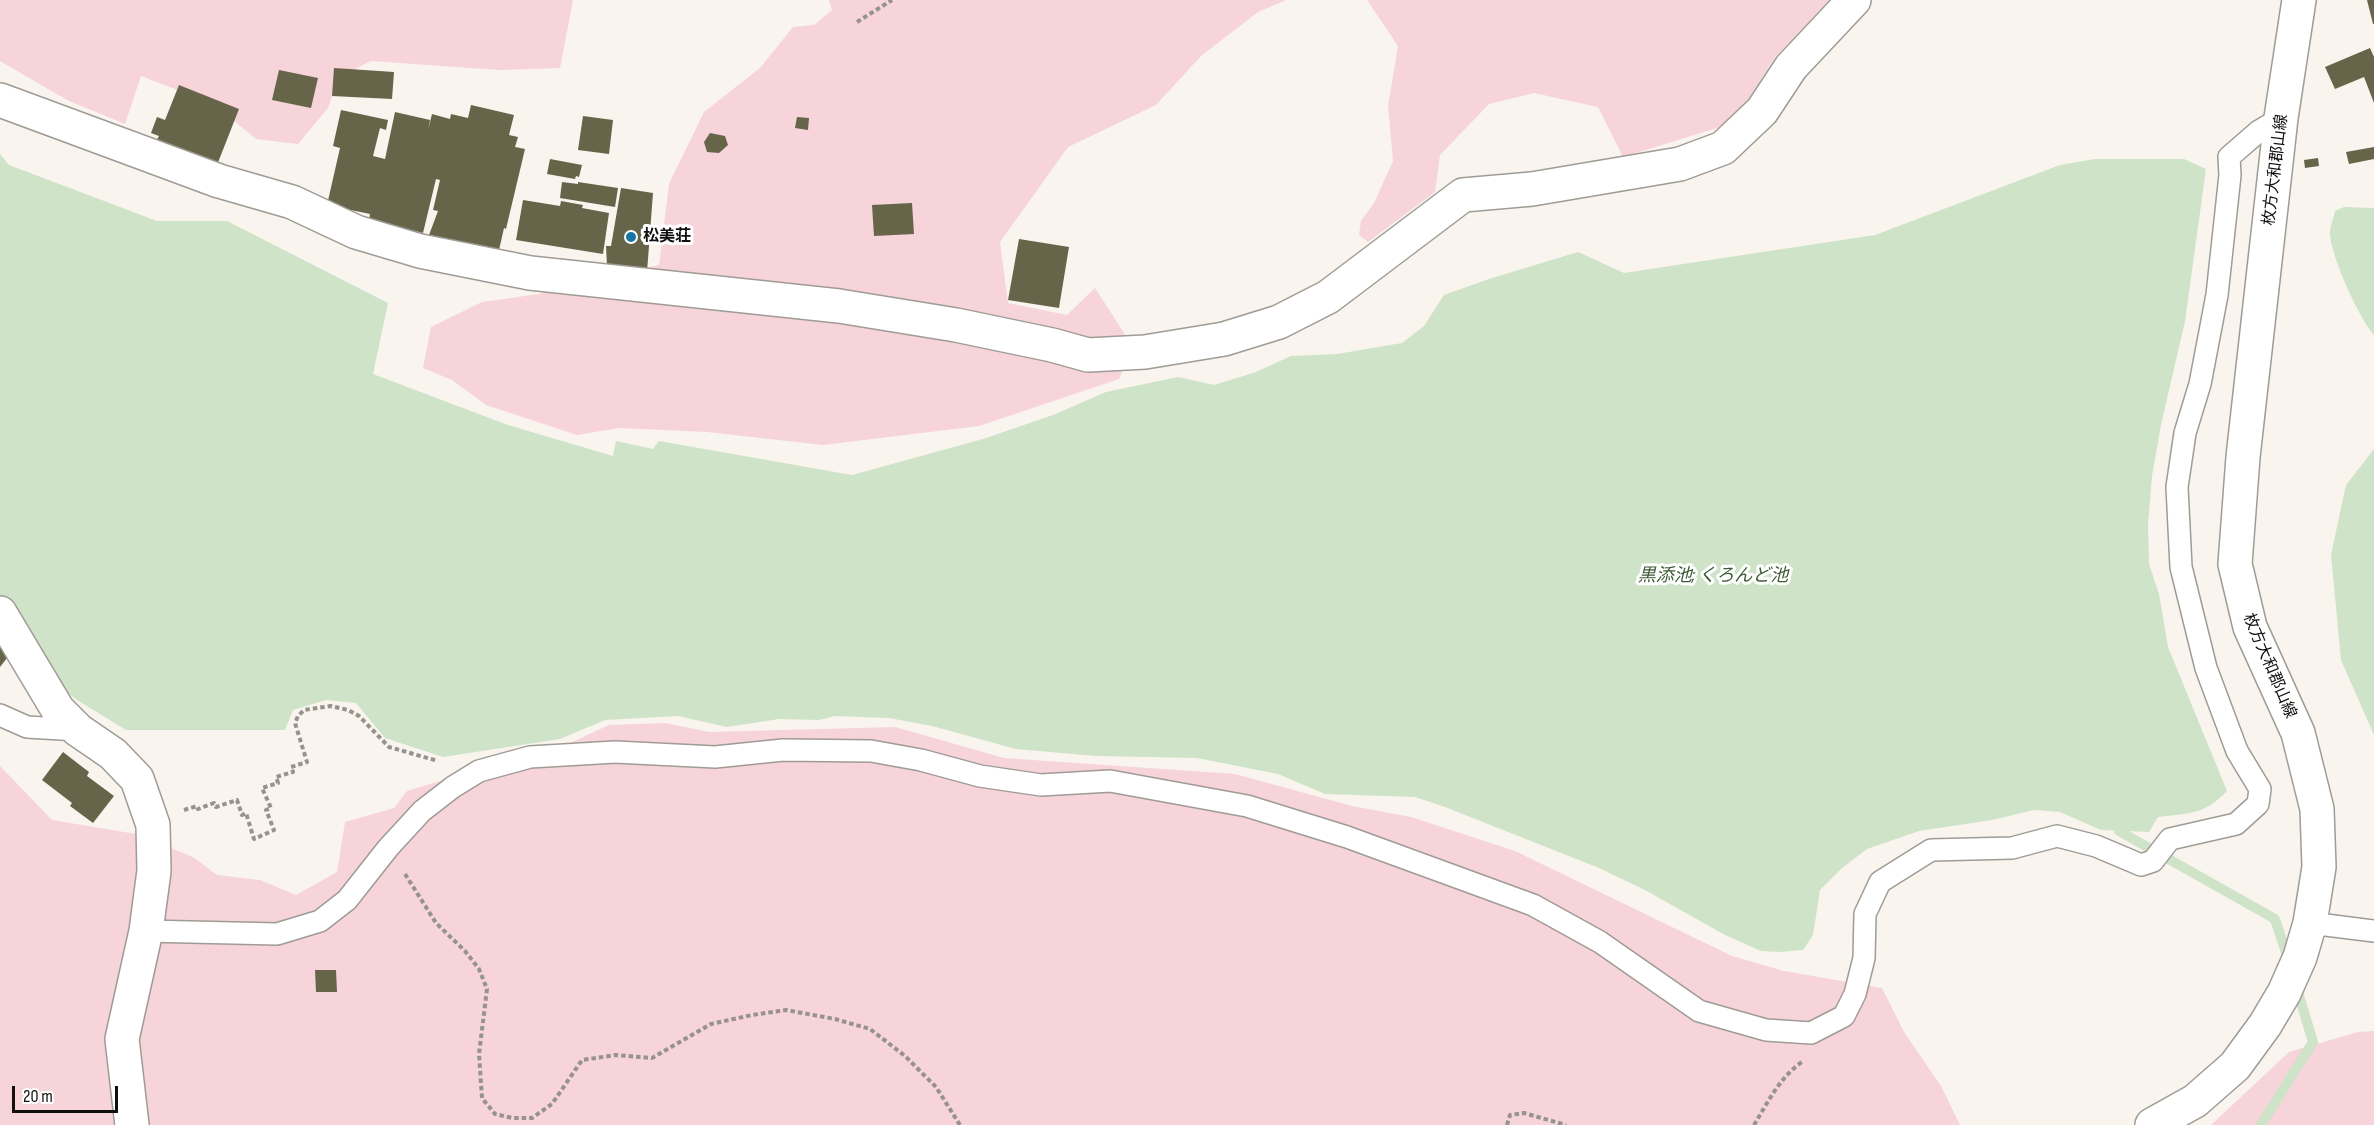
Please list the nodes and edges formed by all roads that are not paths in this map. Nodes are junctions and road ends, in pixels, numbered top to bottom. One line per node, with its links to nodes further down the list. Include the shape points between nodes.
1 (1854, 0): 3 (street, via 1791,67 1762,111 1723,148 1680,164 1532,189 1462,195 1328,297 1280,322 1224,339 1145,352 1088,355 966,327 839,306 530,273 420,251 356,232 292,202 219,181)
2 (2299, 0): 4 (street, 枚方大和郡山線)
3 (0, 100)
4 (2281, 118): 8 (street, 枚方大和郡山線, via 2244,445 2235,564 2250,627 2298,733 2317,809 2319,867); 9 (lane, via 2229,157 2217,295 2200,384 2185,433 2177,488 2181,567 2203,657 2237,751 2260,789 2258,804 2236,824 2170,839 2153,861 2141,865 2096,846 2057,836 2012,848 1931,850 1880,882 1865,914 1864,958 1856,994 1844,1016 1811,1033 1766,1030 1700,1011 1600,942 1533,905 1347,837 1247,806 1110,781 1041,785 871,752 783,750 715,757 615,752 530,758 479,771 422,811 347,900 320,921 277,934)
5 (0, 613): 7 (street, via 58,710)
6 (0, 715): 7 (lane, via 27,727)
7 (78, 729): 9 (street, via 113,754 137,779 153,825 154,871)
8 (2310, 922): 10 (lane); 12 (street, 枚方大和郡山線, via 2284,993 2235,1066 2195,1101)
9 (146, 931): 11 (street, via 123,1039)
10 (2374, 931)
11 (132, 1125)
12 (2152, 1125)

